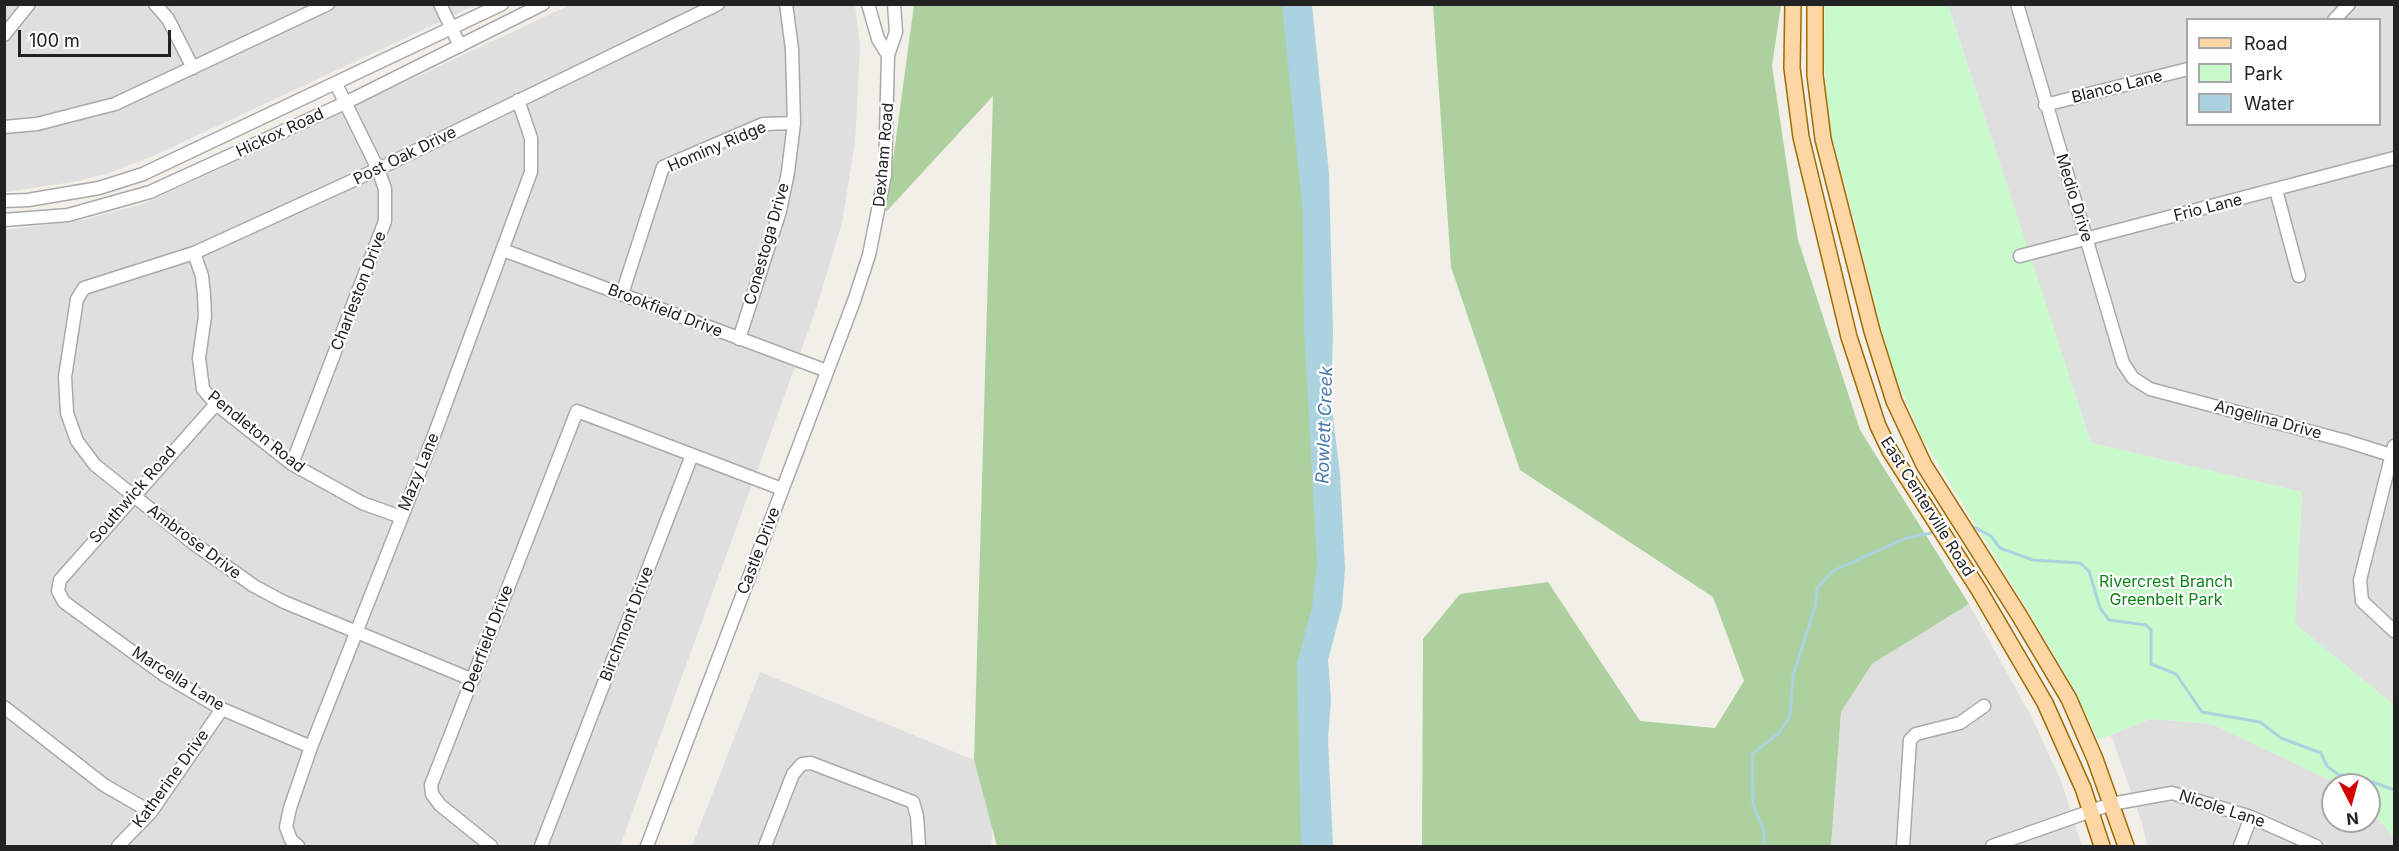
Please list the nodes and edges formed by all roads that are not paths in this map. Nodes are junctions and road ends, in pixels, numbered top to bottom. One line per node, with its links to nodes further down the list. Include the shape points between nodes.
1 (29, 4): 18 (street)
2 (155, 4): 21 (street, via 168,19)
3 (328, 4): 15 (street)
4 (440, 4): 17 (street)
5 (502, 4): 17 (street, Hickox Road)
6 (543, 4): 19 (street, Hickox Road)
7 (786, 4): 27 (street, Conestoga Drive, via 792,48)
8 (868, 4): 20 (street, Dexham Road, via 878,39)
9 (894, 4): 20 (street, Dexham Road, via 896,32)
10 (1793, 4): 61 (main road, East Centerville Road, via 1795,103 1849,337 1878,426 2045,703)
11 (1815, 4): 60 (main road, East Centerville Road, via 1815,75 1823,139 1884,374 1924,465 2069,699)
12 (2018, 4): 26 (street, Medio Drive)
13 (2349, 4): 16 (street)
14 (714, 5): 24 (street, Post Oak Drive)
15 (306, 9): 21 (street)
16 (2336, 18)
17 (453, 28): 19 (street); 23 (street, Hickox Road)
18 (4, 35)
19 (460, 46): 25 (street, Hickox Road)
20 (888, 55): 37 (street, Dexham Road, via 885,175)
21 (193, 68): 28 (street, via 115,104 37,124)
22 (2186, 69): 26 (street, Blanco Lane)
23 (336, 84): 25 (street, Charleston Drive); 32 (street, Hickox Road, via 143,174 99,188 28,201)
24 (518, 100): 30 (street, Post Oak Drive); 35 (street, Mazy Lane, via 533,156)
25 (345, 103): 30 (street, Charleston Drive); 33 (street, Hickox Road, via 150,192 68,215)
26 (2045, 105): 34 (street, Medio Drive)
27 (794, 123): 41 (street, Hominy Ridge, via 763,124 663,167); 42 (street, Conestoga Drive, via 780,211)
28 (4, 127)
29 (2394, 158): 31 (street, Frio Lane)
30 (378, 170): 36 (street, Post Oak Drive); 48 (street, Charleston Drive, via 387,206 381,236)
31 (2276, 190): 34 (street, Frio Lane); 39 (street)
32 (4, 201)
33 (4, 220)
34 (2086, 239): 38 (street, Frio Lane); 44 (street, Medio Drive, via 2123,363)
35 (504, 250): 41 (street, Brookfield Drive); 51 (street, Mazy Lane)
36 (194, 253): 40 (street, Post Oak Drive); 45 (street, Pendleton Road, via 204,295 200,374 203,389)
37 (869, 255): 43 (street, Castle Drive)
38 (2020, 256)
39 (2299, 276)
40 (84, 288): 50 (street, Ambrose Drive, via 77,299 65,377 67,413 77,441 95,465)
41 (622, 294): 42 (street, Brookfield Drive)
42 (739, 339): 43 (street, Brookfield Drive)
43 (828, 371): 49 (street, Castle Drive)
44 (2142, 385): 46 (street, Angelina Drive)
45 (216, 404): 48 (street, Pendleton Road); 50 (street, Southwick Road)
46 (2394, 453): 53 (street, via 2360,580 2362,601)
47 (692, 455): 49 (street); 55 (street, Deerfield Drive, via 577,411); 68 (street, Birchmont Drive)
48 (292, 464): 51 (street, Pendleton Road, via 362,503)
49 (782, 489): 69 (street, Castle Drive)
50 (132, 496): 52 (street, Southwick Road, via 60,580); 54 (street, Ambrose Drive, via 254,586)
51 (401, 517): 54 (street, Mazy Lane)
52 (58, 591): 58 (street, Marcella Lane, via 64,602 164,675)
53 (2394, 631)
54 (356, 632): 55 (street, Ambrose Drive); 59 (street, Mazy Lane)
55 (472, 680): 67 (street, Deerfield Drive, via 431,784 432,794)
56 (1984, 706): 72 (street, via 1960,723 1916,734 1910,740)
57 (4, 707): 62 (street, via 104,785)
58 (222, 709): 59 (street, Marcella Lane); 62 (street, Katherine Drive)
59 (311, 747): 65 (street, Mazy Lane, via 286,817 286,827)
60 (2111, 804): 61 (street, Nicole Lane); 63 (street, Nicole Lane, via 2185,794); 75 (main road, East Centerville Road)
61 (2090, 811): 64 (street, Nicole Lane); 74 (main road, East Centerville Road)
62 (151, 812): 66 (street, Katherine Drive)
63 (2251, 816): 76 (street); 77 (street, Nicole Lane)
64 (2018, 842): 73 (street, Nicole Lane)
65 (295, 843)
66 (118, 846)
67 (491, 846)
68 (541, 846)
69 (647, 846)
70 (765, 846): 71 (street, via 787,785 802,764 819,765 913,802)
71 (919, 846)
72 (1903, 846)
73 (1992, 846)
74 (2102, 846)
75 (2126, 846)
76 (2240, 846)
77 (2316, 846)

